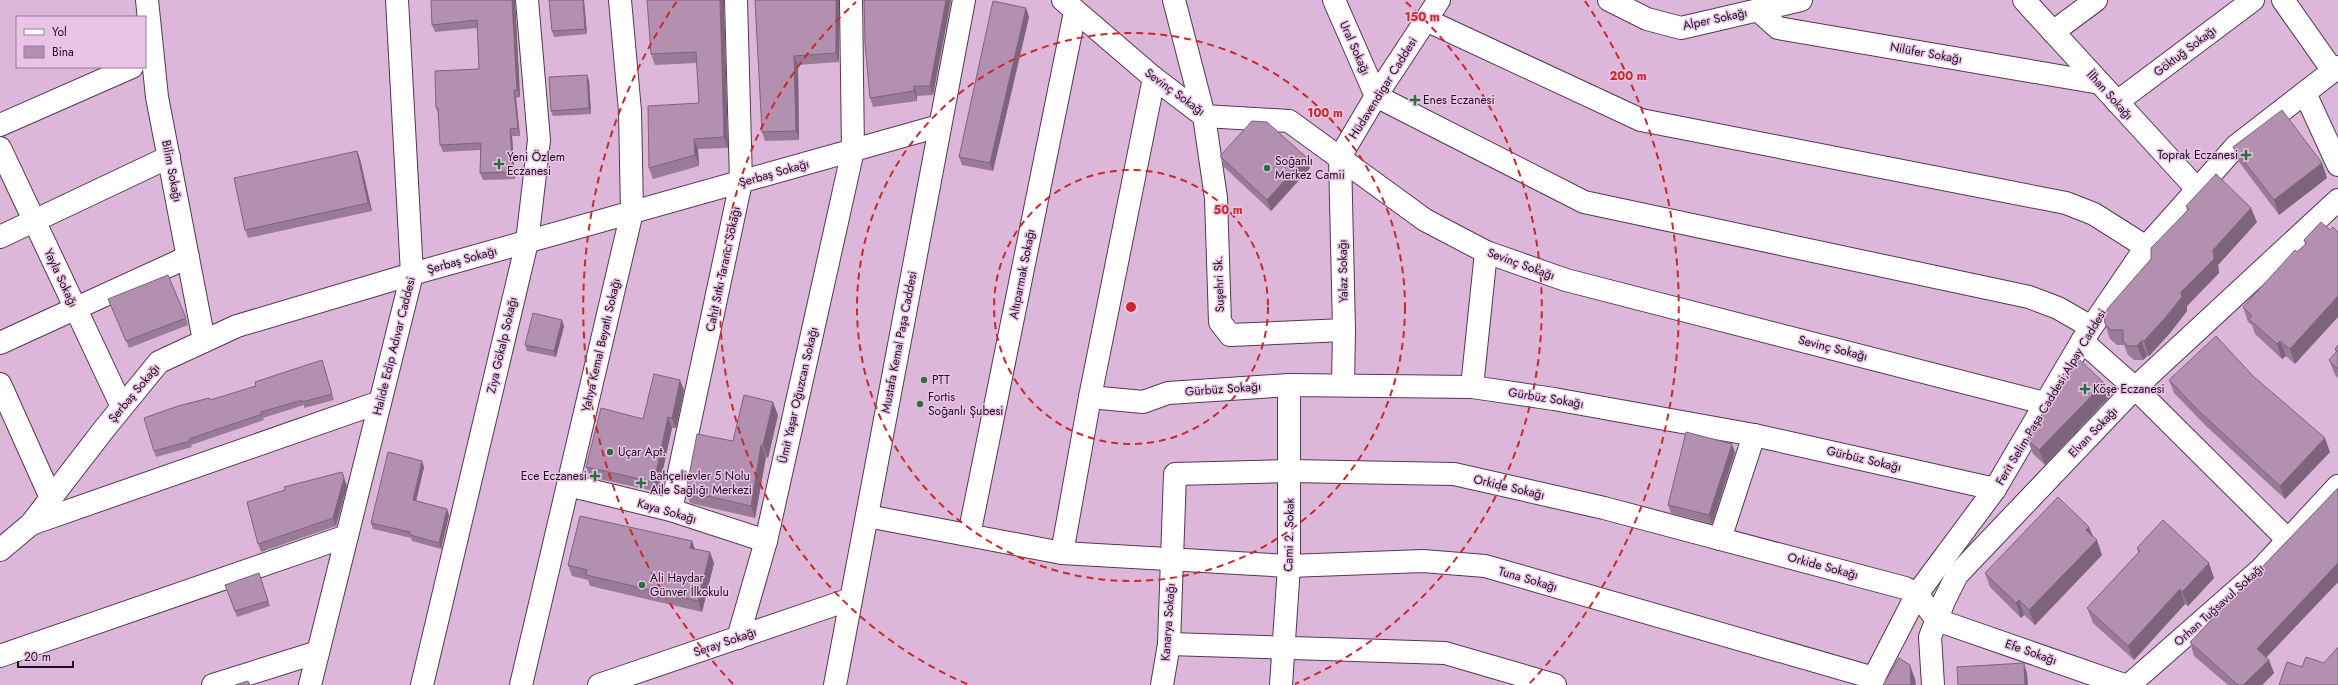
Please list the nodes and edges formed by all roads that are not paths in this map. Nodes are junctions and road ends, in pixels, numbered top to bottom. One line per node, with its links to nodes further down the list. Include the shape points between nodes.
1 (147, 0): 20 (street, Bilim Sokağı)
2 (397, 0): 46 (street, Halide Edip Adıvar Caddesi)
3 (527, 0): 42 (street, Ziya Gökalp Sokağı, via 539,140)
4 (620, 0): 39 (street, Yahya Kemal Beyatlı Sokağı, via 630,111)
5 (736, 0): 36 (street, Cahit Sıtkı Tarancı Sokağı)
6 (851, 0): 32 (street, Ümit Yaşar Oğuzcan Sokağı)
7 (964, 0): 30 (street, Mustafa Kemal Paşa Caddesi)
8 (1174, 0): 28 (street)
9 (1334, 0): 26 (street, Ural Sokağı)
10 (1609, 0): 18 (street, Alper Sokağı, via 1647,19 1680,28)
11 (1801, 0): 18 (street, Alper Sokağı)
12 (2024, 0): 19 (street, İlhan Sokağı)
13 (2096, 0): 19 (street)
14 (2253, 0): 27 (street, Göktuğ Sokağı)
15 (2283, 0): 22 (street)
16 (1069, 6): 23 (street, Sevinç Sokağı); 70 (street, Altıparmak Sokağı)
17 (1431, 8): 26 (street, Hüdavendigar Caddesi); 43 (street, via 1641,120 2066,203 2094,214)
18 (1758, 10): 24 (street, Nilüfer Sokağı, via 1778,28)
19 (2053, 32): 24 (street, İlhan Sokağı)
20 (149, 60): 33 (street, Bilim Sokağı)
21 (130, 68): 29 (street)
22 (2336, 69): 25 (street, Ferit Selim Paşa Caddesi;Alpay Caddesi)
23 (1154, 78): 28 (street, Sevinç Sokağı); 57 (street)
24 (2100, 83): 27 (street, İlhan Sokağı)
25 (2305, 93): 35 (street); 37 (street, Ferit Selim Paşa Caddesi;Alpay Caddesi, via 2236,146)
26 (1376, 96): 34 (street, Hüdavendigar Caddesi); 49 (street, via 1584,202 2029,297 2058,308)
27 (2117, 102): 37 (street, İlhan Sokağı)
28 (1204, 116): 34 (street, Sevinç Sokağı, via 1289,121); 48 (street, Suşehri Sk., via 1216,198 1220,322 1230,335)
29 (0, 125)
30 (939, 126): 32 (street, Şerbaş Sokağı); 68 (street, Mustafa Kemal Paşa Caddesi)
31 (0, 148): 40 (street, Yayla Sokağı)
32 (853, 150): 36 (street, Şerbaş Sokağı); 74 (street, Ümit Yaşar Oğuzcan Sokağı)
33 (169, 157): 40 (street); 45 (street, Bilim Sokağı)
34 (1340, 158): 44 (street, Sevinç Sokağı, via 1425,220); 48 (street, Yalaz Sokağı)
35 (2338, 165)
36 (741, 182): 39 (street, Şerbaş Sokağı); 67 (street, Cahit Sıtkı Tarancı Sokağı)
37 (2197, 190): 43 (street, Ferit Selim Paşa Caddesi;Alpay Caddesi)
38 (2338, 200): 56 (street, Elvan Sokağı)
39 (632, 212): 42 (street, Şerbaş Sokağı); 63 (street, Yahya Kemal Beyatlı Sokağı)
40 (34, 220): 41 (street); 47 (street, Yayla Sokağı)
41 (0, 237)
42 (527, 242): 46 (street, Şerbaş Sokağı); 91 (street, Ziya Gökalp Sokağı)
43 (2146, 247): 49 (street, Ferit Selim Paşa Caddesi;Alpay Caddesi)
44 (1486, 252): 55 (street); 59 (street, Sevinç Sokağı, via 1566,280)
45 (188, 257): 47 (street); 50 (street, Bilim Sokağı)
46 (412, 274): 50 (street, Şerbaş Sokağı, via 237,326); 58 (street, Halide Edip Adıvar Caddesi)
47 (75, 309): 51 (street); 60 (street, Yayla Sokağı)
48 (1344, 330): 54 (street, Yalaz Sokağı)
49 (2087, 334): 56 (street); 59 (street, Ferit Selim Paşa Caddesi;Alpay Caddesi)
50 (204, 341): 60 (street, Şerbaş Sokağı, via 159,362)
51 (0, 343)
52 (0, 384): 66 (street)
53 (1289, 385): 54 (street, Gürbüz Sokağı); 57 (street, Gürbüz Sokağı, via 1168,393 1143,402); 62 (street, Cami 2. Sokak)
54 (1343, 385): 55 (street, Gürbüz Sokağı)
55 (1472, 387): 61 (street, Gürbüz Sokağı)
56 (2135, 388): 73 (street); 81 (street, Elvan Sokağı, via 1957,576)
57 (1090, 397): 76 (street)
58 (380, 402): 69 (street); 71 (street, Halide Edip Adıvar Caddesi)
59 (2044, 402): 65 (street, Ferit Selim Paşa Caddesi;Alpay Caddesi)
60 (122, 407): 66 (street, Şerbaş Sokağı)
61 (1754, 434): 65 (street, Gürbüz Sokağı); 72 (street)
62 (1290, 471): 72 (street, Orkide Sokağı, via 1454,474 1604,508); 77 (street, Orkide Sokağı, via 1175,474); 78 (street, Cami 2. Sokak)
63 (568, 485): 67 (street, Kaya Sokağı); 92 (street, Yahya Kemal Beyatlı Sokağı)
64 (2338, 486): 73 (street, Orhan Tuğsavul Sokağı)
65 (1995, 489): 79 (street, Ferit Selim Paşa Caddesi;Alpay Caddesi)
66 (51, 498): 69 (street, Şerbaş Sokağı)
67 (671, 510): 74 (street, Kaya Sokağı)
68 (867, 516): 70 (street, Tuna Sokağı); 80 (street, Mustafa Kemal Paşa Caddesi)
69 (31, 524): 75 (street, Şerbaş Sokağı)
70 (969, 535): 76 (street, Tuna Sokağı)
71 (347, 536): 85 (street, Halide Edip Adıvar Caddesi); 86 (street)
72 (1720, 539): 79 (street, Orkide Sokağı, via 1905,588)
73 (2288, 540): 99 (street, Orhan Tuğsavul Sokağı, via 2261,569)
74 (766, 541): 82 (street, Ümit Yaşar Oğuzcan Sokağı)
75 (0, 550)
76 (1062, 553): 77 (street, Tuna Sokağı)
77 (1171, 560): 78 (street, Tuna Sokağı); 83 (street, Kanarya Sokağı)
78 (1289, 566): 84 (street, Cami 2. Sokak); 87 (street, Tuna Sokağı, via 1423,561 1485,566)
79 (1917, 594): 81 (street); 87 (street, Ferit Selim Paşa Caddesi;Alpay Caddesi)
80 (851, 599): 82 (street, Seray Sokağı); 88 (street, Mustafa Kemal Paşa Caddesi)
81 (1937, 620): 97 (street, Elvan Sokağı, via 1930,637); 98 (street, Efe Sokağı)
82 (738, 638): 93 (street, Seray Sokağı)
83 (1168, 644): 84 (street); 94 (street, Kanarya Sokağı)
84 (1283, 648): 95 (street, Cami 2. Sokak); 96 (street, via 1445,653)
85 (318, 652): 89 (street); 90 (street, Halide Edip Adıvar Caddesi)
86 (0, 656)
87 (1872, 681)
88 (839, 684)
89 (213, 685)
90 (310, 685)
91 (422, 685)
92 (522, 685)
93 (599, 685)
94 (1162, 685)
95 (1281, 685)
96 (1555, 685)
97 (1933, 685)
98 (2124, 685)
99 (2129, 685)

